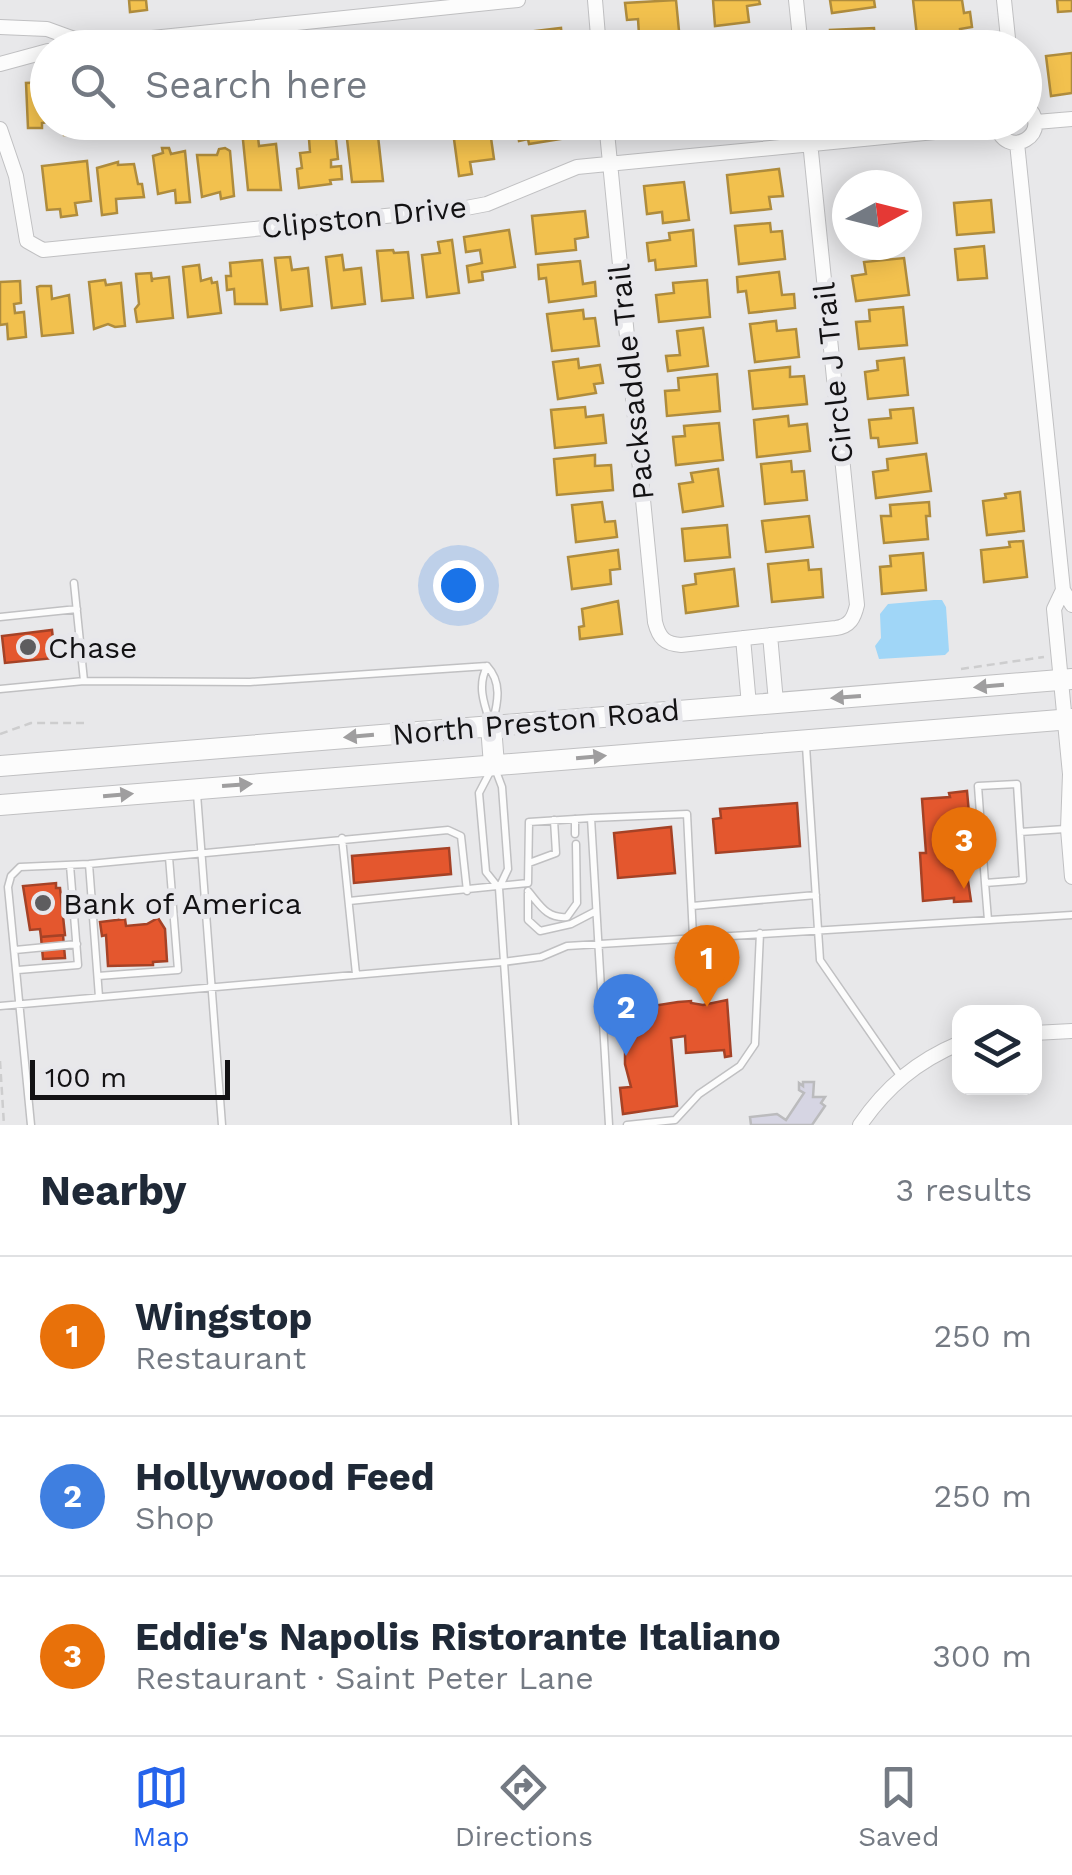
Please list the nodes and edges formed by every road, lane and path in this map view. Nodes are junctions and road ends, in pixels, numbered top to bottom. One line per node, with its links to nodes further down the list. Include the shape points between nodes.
1 (518, 0): 7 (street)
2 (595, 0): 8 (street)
3 (796, 0): 9 (street)
4 (1004, 0): 10 (street)
5 (0, 27): 6 (street)
6 (49, 30)
7 (229, 30)
8 (598, 30)
9 (799, 30)
10 (1006, 30)
11 (30, 56): 12 (street)
12 (0, 64)
13 (1072, 119): 14 (street)
14 (1042, 122)
15 (0, 130): 23 (street, Clipston Drive, via 27,241 43,250 466,208 558,173)
16 (608, 140): 23 (street, Packsaddle Trail)
17 (810, 140): 22 (street, Circle J Trail)
18 (854, 140): 22 (street, Clipston Drive)
19 (1006, 140): 21 (street)
20 (1024, 140): 21 (street)
21 (1017, 143): 25 (street)
22 (810, 145): 23 (street, Clipston Drive); 29 (street, Circle J Trail, via 856,605 851,622 836,628)
23 (610, 163): 30 (street, Packsaddle Trail, via 655,622 670,644)
24 (74, 583): 27 (lane)
25 (1063, 590): 26 (street); 31 (street, via 1054,609)
26 (1072, 605)
27 (77, 609): 28 (lane); 35 (lane)
28 (0, 617)
29 (770, 636): 30 (street); 37 (street)
30 (743, 638): 38 (street)
31 (1059, 656): 33 (path); 34 (street)
32 (488, 666): 35 (lane, via 250,682); 41 (lane, via 482,677); 41 (lane, via 496,675 498,702)
33 (962, 669)
34 (1067, 680): 37 (main road, North Preston Road, one-way to 37); 39 (street)
35 (84, 681): 36 (lane)
36 (0, 689)
37 (776, 702): 38 (main road, North Preston Road)
38 (749, 704): 41 (main road, North Preston Road)
39 (1069, 719): 43 (main road, North Preston Road); 51 (street)
40 (84, 723): 42 (path, via 31,723)
41 (491, 726): 44 (main road); 45 (main road, North Preston Road, one-way to 45)
42 (0, 734)
43 (806, 740): 44 (main road, North Preston Road, one-way to 43); 66 (lane)
44 (494, 765): 46 (main road, North Preston Road, one-way to 44); 64 (lane, via 508,869); 64 (lane, via 479,790 486,872)
45 (0, 766)
46 (196, 788): 47 (main road, North Preston Road, one-way to 46); 56 (lane)
47 (0, 805)
48 (591, 818): 49 (lane); 68 (lane, via 687,814); 69 (lane)
49 (574, 819): 50 (lane); 53 (lane)
50 (554, 820): 58 (lane, via 556,853); 58 (lane, via 529,822)
51 (1068, 828): 52 (lane); 61 (street)
52 (1020, 832): 62 (lane, via 1023,880); 62 (lane, via 1017,784 978,786)
53 (575, 834)
54 (342, 838): 56 (lane); 65 (lane, via 455,831 463,844); 67 (lane)
55 (576, 844): 63 (lane, via 578,903 567,917 548,914)
56 (201, 853): 57 (lane); 82 (lane)
57 (169, 857): 60 (lane); 81 (lane, via 178,970)
58 (529, 863): 63 (lane)
59 (70, 864): 60 (lane); 75 (lane); 77 (lane, via 26,865 11,876)
60 (89, 864): 81 (lane)
61 (1072, 877)
62 (985, 883): 71 (lane)
63 (528, 887): 64 (lane); 69 (lane, via 528,920 540,930)
64 (499, 888): 65 (lane); 78 (lane)
65 (466, 891): 67 (lane)
66 (816, 895): 68 (lane); 72 (lane)
67 (349, 901): 80 (lane)
68 (692, 906): 74 (lane)
69 (596, 911): 76 (lane)
70 (1072, 915): 71 (lane)
71 (988, 920): 72 (lane)
72 (818, 929): 73 (lane); 90 (lane, via 820,960)
73 (760, 933): 74 (lane); 96 (lane, via 755,1044 740,1066 675,1120)
74 (693, 937): 76 (lane)
75 (77, 944): 77 (lane); 79 (lane, via 78,964)
76 (596, 944): 78 (lane); 95 (lane)
77 (15, 950): 79 (lane)
78 (503, 962): 80 (lane); 94 (lane)
79 (18, 970): 84 (lane)
80 (356, 974): 82 (lane)
81 (98, 976): 83 (lane)
82 (212, 987): 83 (lane); 93 (lane)
83 (100, 998): 84 (lane)
84 (20, 1004): 85 (lane); 92 (lane)
85 (0, 1006)
86 (1072, 1031): 87 (street)
87 (1042, 1033)
88 (952, 1046): 90 (street)
89 (0, 1061): 91 (path)
90 (902, 1077): 97 (street)
91 (4, 1125)
92 (31, 1125)
93 (222, 1125)
94 (515, 1125)
95 (609, 1125)
96 (627, 1125)
97 (860, 1125)

